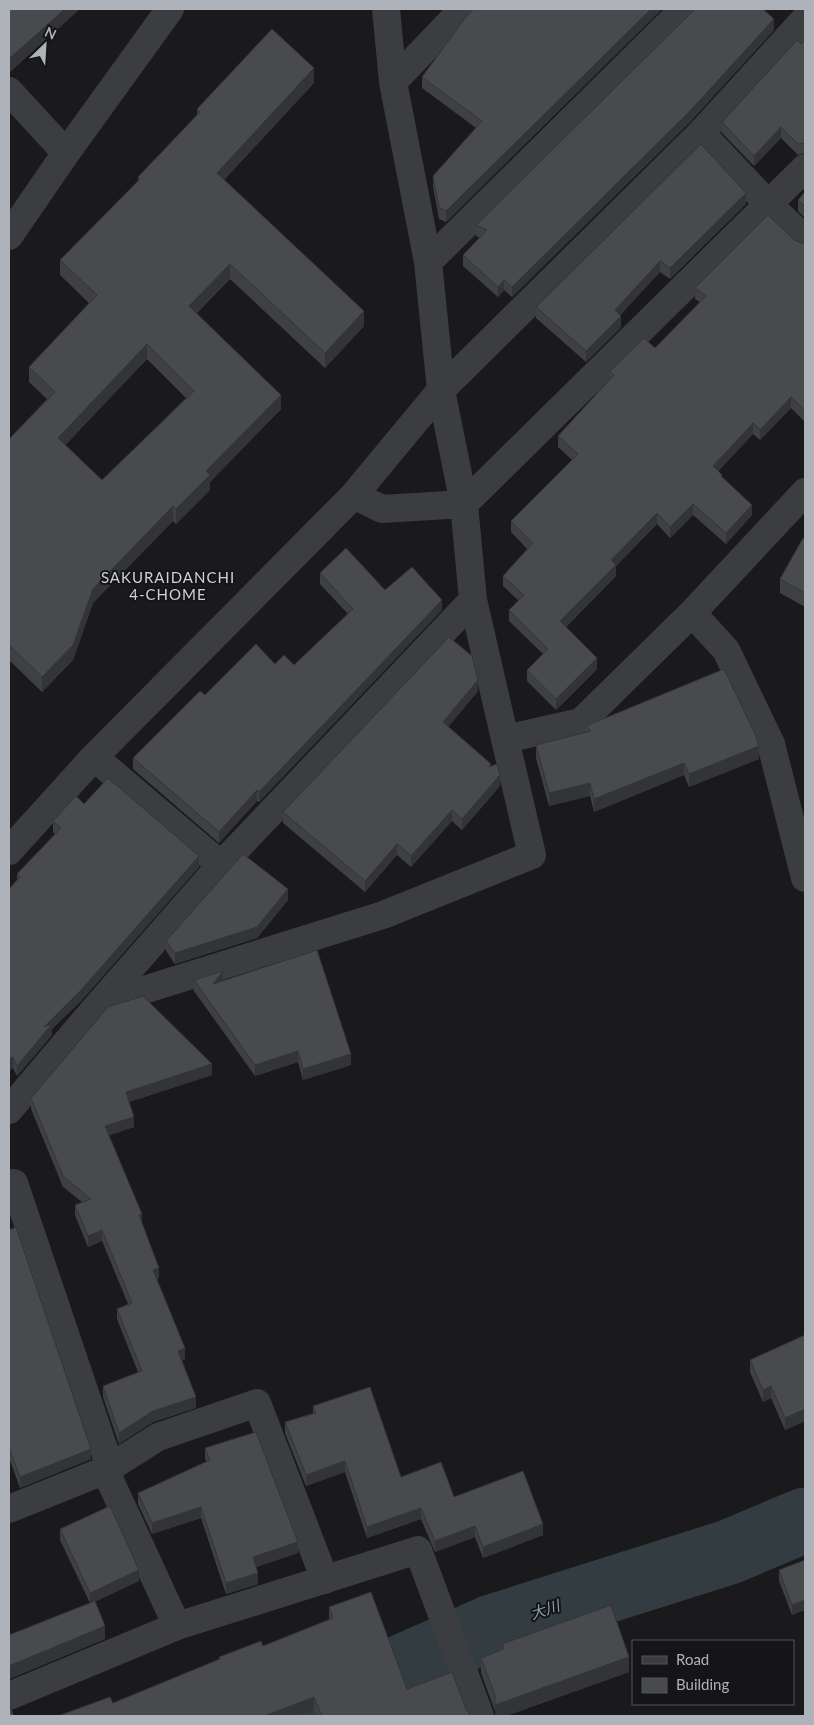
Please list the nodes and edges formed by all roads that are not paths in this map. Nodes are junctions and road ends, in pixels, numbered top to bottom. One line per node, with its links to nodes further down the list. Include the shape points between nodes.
1 (170, 9): 9 (street)
2 (386, 9): 6 (street)
3 (463, 9): 6 (street)
4 (684, 9): 14 (street)
5 (805, 19): 8 (street)
6 (393, 82): 14 (street)
7 (9, 91): 9 (street)
8 (701, 133): 11 (street); 15 (street)
9 (66, 153): 12 (street)
10 (805, 168): 11 (street)
11 (769, 205): 13 (street); 18 (street)
12 (9, 236)
13 (805, 239)
14 (428, 262): 15 (street)
15 (441, 390): 17 (street); 18 (street)
16 (805, 492): 20 (street)
17 (354, 495): 18 (street, via 382,509); 22 (street)
18 (464, 504): 19 (street)
19 (473, 600): 21 (street); 24 (street)
20 (692, 612): 21 (street, via 581,722); 25 (street, via 726,650 771,744)
21 (505, 739): 26 (street, via 532,855 383,915)
22 (94, 758): 23 (street); 24 (street)
23 (9, 851)
24 (221, 865): 26 (street)
25 (805, 878)
26 (99, 1004): 27 (street)
27 (9, 1110)
28 (9, 1186): 29 (street, via 14,1183 106,1454)
29 (106, 1470): 30 (street); 31 (street, via 158,1437 257,1403); 32 (street)
30 (9, 1509)
31 (325, 1580): 32 (street); 36 (street, via 418,1550)
32 (176, 1626): 33 (street)
33 (9, 1696)
34 (9, 1703): 35 (street)
35 (14, 1716)
36 (480, 1716)

